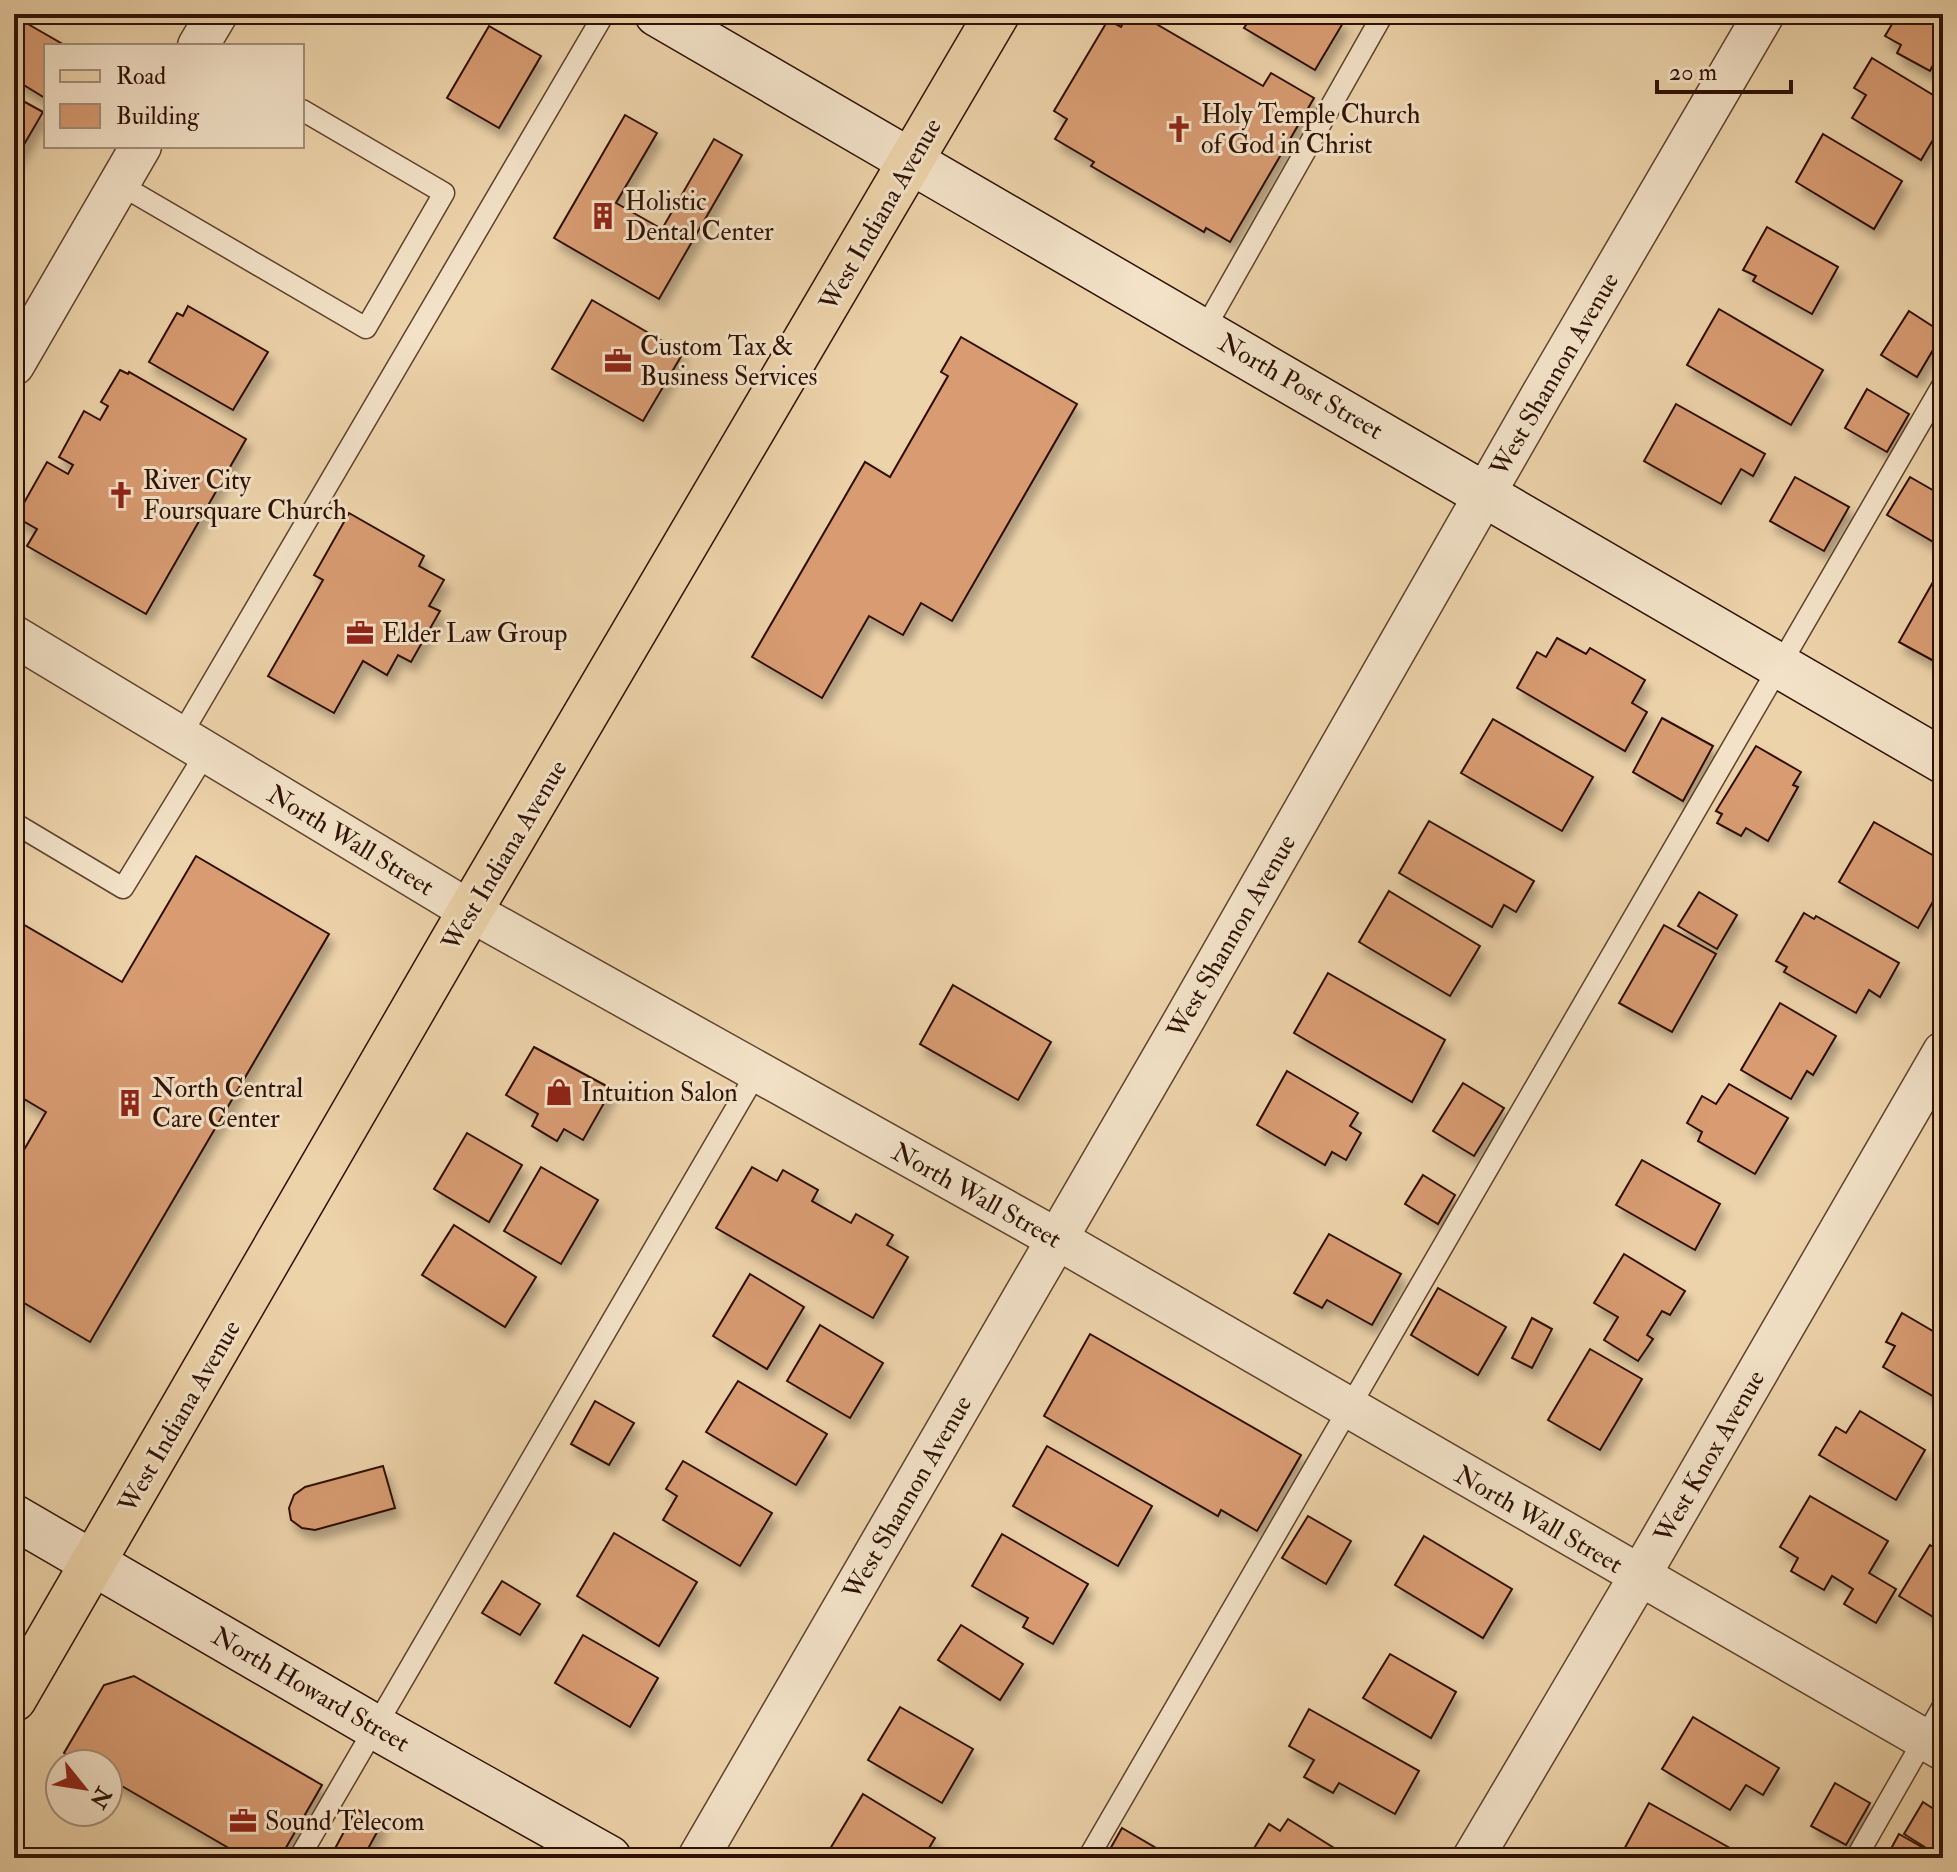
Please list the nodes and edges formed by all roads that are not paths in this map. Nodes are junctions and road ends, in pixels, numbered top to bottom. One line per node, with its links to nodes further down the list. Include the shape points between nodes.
1 (217, 14): 7 (street)
2 (604, 14): 18 (lane)
3 (657, 14): 10 (street, North Post Street)
4 (997, 14): 10 (main road, West Indiana Avenue)
5 (1383, 14): 12 (lane)
6 (1764, 14): 15 (street, West Shannon Avenue)
7 (199, 44)
8 (304, 111): 11 (lane, via 444,193 366,328)
9 (140, 148): 11 (street)
10 (912, 160): 12 (street, North Post Street); 21 (main road, West Indiana Avenue)
11 (119, 184): 13 (street)
12 (1204, 330): 15 (street, North Post Street)
13 (14, 365)
14 (1943, 384): 17 (lane)
15 (1485, 494): 17 (street, North Post Street); 24 (street, West Shannon Avenue)
16 (14, 636): 18 (street, North Wall Street)
17 (1779, 667): 19 (street, North Post Street); 25 (lane)
18 (193, 744): 20 (lane, via 123,888); 21 (street, North Wall Street)
19 (1943, 761)
20 (14, 823)
21 (470, 911): 23 (street, North Wall Street); 27 (main road, West Indiana Avenue)
22 (1943, 1052): 28 (street, West Knox Avenue)
23 (757, 1072): 24 (street, North Wall Street); 30 (lane)
24 (1057, 1239): 25 (street, North Wall Street); 34 (street, West Shannon Avenue)
25 (1349, 1409): 28 (street, North Wall Street); 35 (lane)
26 (14, 1517): 27 (street, North Howard Street)
27 (94, 1563): 29 (main road, West Indiana Avenue); 30 (street, North Howard Street)
28 (1639, 1577): 31 (street, North Wall Street); 36 (street, West Knox Avenue)
29 (14, 1699)
30 (375, 1727): 32 (lane); 33 (street, North Howard Street)
31 (1937, 1732): 37 (lane)
32 (299, 1858)
33 (609, 1858)
34 (698, 1858)
35 (1088, 1858)
36 (1473, 1858)
37 (1856, 1858)

